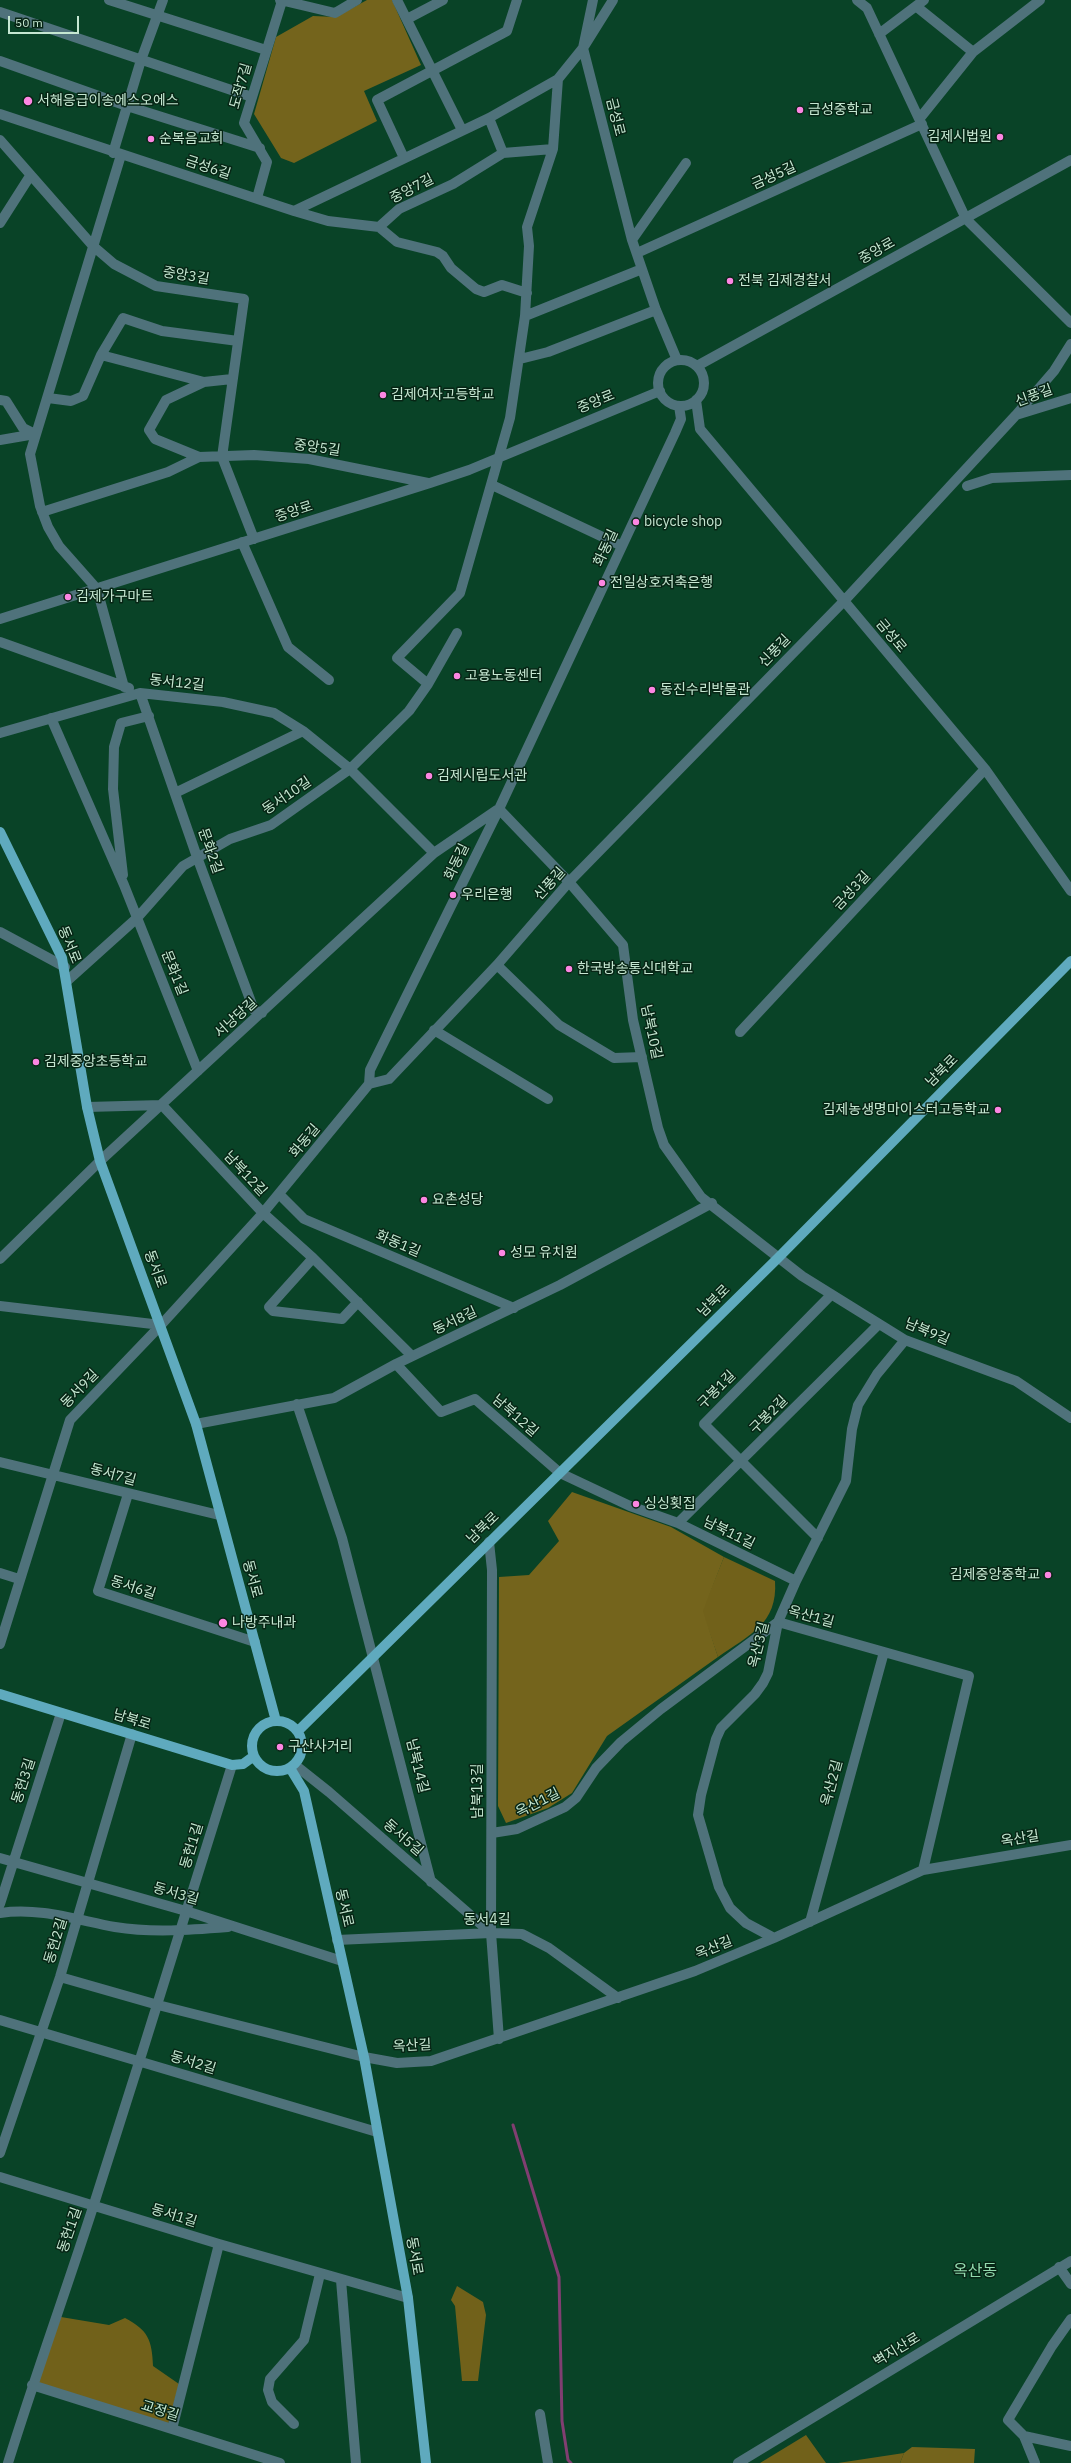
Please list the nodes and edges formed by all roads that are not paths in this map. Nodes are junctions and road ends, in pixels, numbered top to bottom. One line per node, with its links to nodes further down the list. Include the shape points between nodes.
1 (109, 0): 15 (street)
2 (163, 0): 15 (street)
3 (281, 0): 13 (street, 도작7길); 19 (street, 도작7길)
4 (357, 0): 13 (street, 도작7길, via 335,13)
5 (397, 0): 16 (street)
6 (443, 0): 16 (street)
7 (517, 0): 23 (street, via 507,31)
8 (593, 0): 18 (street, 금성로)
9 (613, 0): 18 (street)
10 (858, 0): 17 (street, via 867,8)
11 (1040, 0): 20 (street)
12 (920, 3): 17 (street); 20 (street)
13 (316, 5)
14 (0, 12): 21 (street)
15 (158, 16): 19 (street); 21 (street)
16 (407, 19): 23 (street)
17 (879, 34): 29 (street)
18 (583, 48): 24 (street); 45 (street, 금성로)
19 (266, 50): 25 (street, 도작7길)
20 (974, 52): 29 (street)
21 (141, 60): 25 (street); 26 (street)
22 (0, 61): 26 (street)
23 (432, 71): 30 (street); 36 (street, via 376,100)
24 (558, 80): 28 (street); 33 (street)
25 (252, 97): 32 (street, 도작7길, via 244,123)
26 (127, 106): 32 (street); 35 (street)
27 (0, 114): 35 (street, 금성6길)
28 (489, 118): 30 (street); 34 (street)
29 (921, 121): 43 (street); 47 (street, 금성5길)
30 (462, 130): 36 (street)
31 (0, 140): 39 (street)
32 (260, 148): 40 (street, 도작7길, via 267,162)
33 (552, 149): 34 (street, 중앙7길); 49 (street, via 527,227)
34 (503, 153): 44 (street, 중앙7길, via 453,184 399,209)
35 (117, 154): 40 (street, 금성6길); 46 (street)
36 (404, 158): 41 (street)
37 (1071, 160): 43 (street, 중앙로)
38 (686, 163): 45 (street)
39 (30, 176): 42 (street); 46 (street)
40 (257, 198): 41 (street, 금성6길)
41 (294, 211): 44 (street, 금성6길, via 328,221)
42 (2, 218)
43 (966, 219): 52 (street); 58 (street, 중앙로)
44 (379, 226): 49 (street, via 397,242 437,252 476,289 484,292 502,285)
45 (632, 240): 47 (street, 금성로)
46 (93, 246): 53 (street, 중앙3길, via 114,264 156,286 244,299); 62 (street)
47 (637, 253): 48 (street, 금성로)
48 (642, 268): 50 (street, 금성로); 51 (street)
49 (527, 293): 51 (street)
50 (656, 310): 56 (street, via 548,352); 57 (street, 금성로)
51 (525, 316): 56 (street)
52 (1071, 323)
53 (238, 341): 55 (street, via 162,331 123,318); 59 (street, 중앙3길)
54 (1071, 344): 67 (street, via 1054,372)
55 (101, 355): 60 (street); 62 (street, via 83,396 71,401)
56 (520, 359): 72 (street, via 510,418)
57 (677, 360): 58 (street, via 688,360); 61 (street, via 665,366 659,377)
58 (696, 366): 65 (street, via 704,378 704,386)
59 (232, 379): 60 (street); 71 (street, 중앙3길)
60 (204, 382): 70 (street, 중앙5길, via 166,400 149,430 155,439)
61 (660, 391): 66 (street, via 667,401); 72 (street, 중앙로)
62 (48, 398): 68 (street)
63 (1071, 398): 67 (street, 신풍길)
64 (0, 400): 68 (street, via 6,401 23,428)
65 (696, 400): 66 (street); 82 (street, 금성로, via 700,429)
66 (679, 406): 80 (street, 화동길, via 681,419)
67 (1016, 415): 82 (street, 신풍길)
68 (35, 434): 69 (street); 77 (street, via 30,454)
69 (0, 440)
70 (199, 457): 71 (street, 중앙5길); 77 (street, 중앙5길, via 168,472)
71 (222, 457): 74 (street, 중앙5길, via 254,455 309,459); 78 (street, 중앙3길)
72 (497, 458): 74 (street, 중앙로); 75 (street)
73 (1071, 475): 76 (street, via 992,478)
74 (430, 484): 78 (street, 중앙로)
75 (492, 485): 80 (street); 87 (street, via 460,594 397,658)
76 (966, 486)
77 (42, 512): 81 (street, via 59,546)
78 (254, 539): 79 (street, 중앙로)
79 (242, 542): 81 (street, 중앙로); 86 (street, via 288,647)
80 (622, 546): 97 (street, 화동길)
81 (97, 589): 83 (street, 중앙로); 88 (street)
82 (844, 601): 95 (street, 금성로); 101 (street, 신풍길)
83 (0, 619)
84 (457, 633): 87 (street, 동서10길)
85 (0, 642): 88 (street)
86 (329, 680)
87 (428, 684): 94 (street, 동서10길, via 409,712)
88 (124, 686): 89 (street)
89 (140, 692): 90 (street, 문화2길); 91 (street, 동서12길); 92 (street, 동서12길, via 246,705 274,713)
90 (149, 716): 96 (street, 문화2길); 102 (street, 문화1길, via 121,723 114,747 113,789)
91 (51, 718): 93 (street, 동서12길); 102 (street, 문화1길)
92 (302, 731): 94 (street, 동서12길); 96 (street)
93 (0, 733)
94 (350, 769): 99 (street, 동서12길); 100 (street, 동서10길, via 271,825 230,839)
95 (985, 769): 103 (street, 금성로); 112 (street, 금성3길)
96 (175, 793): 100 (street, 문화2길)
97 (499, 809): 99 (street, 서낭당길); 101 (street, 남북10길); 115 (street, 화동길, via 370,1070)
98 (0, 832): 108 (main road, 동서로)
99 (434, 853): 110 (street, 서낭당길)
100 (197, 857): 104 (street, 동서10길, via 183,866); 110 (street, 문화2길, via 254,1010)
101 (570, 882): 107 (street, 신풍길); 113 (street, 남북10길, via 623,944 633,1020)
102 (124, 885): 104 (street, 문화1길)
103 (1071, 891)
104 (137, 918): 109 (street, 동서10길); 114 (street, 문화1길)
105 (0, 932): 108 (street)
106 (1071, 961): 124 (main road, 남북로)
107 (497, 965): 111 (street, 신풍길); 113 (street, via 559,1025 614,1058)
108 (65, 967): 109 (main road, 동서로)
109 (67, 981): 118 (main road, 동서로)
110 (262, 1013): 114 (street, 서낭당길)
111 (434, 1030): 115 (street, 신풍길, via 389,1079); 116 (street)
112 (740, 1032)
113 (642, 1056): 121 (street, 남북10길, via 664,1144 701,1197)
114 (198, 1071): 117 (street, 서낭당길)
115 (369, 1084): 120 (street, 화동길)
116 (548, 1099)
117 (162, 1105): 118 (street); 119 (street, 서낭당길); 122 (street, 남북12길)
118 (87, 1107): 119 (main road, 동서로)
119 (100, 1161): 125 (street, 서낭당길); 130 (main road, 동서로)
120 (279, 1194): 122 (street, 화동길); 129 (street, 화동1길, via 304,1219)
121 (712, 1203): 124 (street, 남북10길); 129 (street, 동서8길, via 681,1222)
122 (262, 1213): 123 (street, 남북12길); 130 (street, 화동길)
123 (313, 1258): 127 (street, 남북12길); 127 (street, via 269,1307 272,1311 342,1319)
124 (778, 1258): 126 (street, 남북9길); 140 (main road, 남북로)
125 (0, 1259)
126 (831, 1295): 131 (street, 남북9길); 139 (street, 구봉1길, via 704,1424)
127 (358, 1302): 133 (street, 남북12길)
128 (0, 1306): 130 (street)
129 (514, 1308): 133 (street, 동서8길)
130 (161, 1325): 137 (main road, 동서로); 141 (street, 동서9길, via 70,1420)
131 (878, 1325): 132 (street, 남북9길); 139 (street, 구봉2길)
132 (905, 1340): 136 (street, 남북9길, via 1016,1381); 145 (street, 옥산3길, via 877,1374 858,1405 852,1429 846,1481)
133 (412, 1356): 134 (street, 동서8길)
134 (396, 1364): 135 (street, 동서8길, via 334,1398); 140 (street, 남북12길, via 441,1412 475,1399)
135 (297, 1404): 137 (street, 동서8길); 154 (street, via 342,1538)
136 (1071, 1418)
137 (196, 1424): 143 (main road, 동서로)
138 (0, 1462): 141 (street, 동서7길)
139 (742, 1462): 144 (street, 구봉2길); 145 (street, 구봉1길)
140 (560, 1473): 144 (street, 남북11길, via 630,1506); 146 (main road, 남북로)
141 (52, 1474): 142 (street, 동서7길); 148 (street, 동서9길)
142 (128, 1494): 143 (street, 동서7길); 151 (street, 동서6길, via 98,1591)
143 (219, 1515): 151 (main road, 동서로)
144 (678, 1523): 149 (street, 남북11길)
145 (818, 1538): 149 (street, 옥산3길)
146 (489, 1542): 154 (main road, 남북로); 163 (street, 남북13길, via 492,1570)
147 (0, 1574): 148 (street)
148 (19, 1579): 152 (street, 동서9길)
149 (796, 1581): 150 (street, 옥산3길)
150 (778, 1622): 153 (street, 옥산1길); 163 (street, 옥산1길, via 621,1742 596,1768 576,1798 565,1807 517,1829); 178 (street, 옥산3길, via 768,1673 763,1683 721,1728 716,1739 707,1768 698,1815 719,1887 730,1908 746,1923)
151 (255, 1642): 157 (main road, 동서로)
152 (0, 1644)
153 (884, 1652): 167 (street, 옥산1길, via 969,1676); 174 (street, 옥산2길)
154 (374, 1658): 158 (main road, 남북로); 168 (street, 남북14길)
155 (0, 1694): 156 (main road, 남북로)
156 (61, 1713): 159 (main road, 남북로); 166 (street, 동헌3길)
157 (276, 1720): 158 (main road, via 288,1723); 160 (main road, via 264,1724 256,1732 252,1744)
158 (298, 1731): 162 (main road, via 302,1748)
159 (132, 1734): 161 (main road, 남북로); 169 (street, 동헌2길)
160 (254, 1756): 161 (main road, via 243,1764); 162 (main road, via 261,1766 272,1771)
161 (232, 1765): 171 (street, 동헌1길)
162 (292, 1766): 168 (street, 동서5길, via 329,1792); 179 (main road, 동서로, via 304,1791)
163 (492, 1833): 177 (street, 남북13길)
164 (1071, 1845): 167 (street, 옥산길)
165 (0, 1858): 166 (street, 동서3길)
166 (13, 1861): 169 (street, 동서3길); 170 (street, 동헌3길)
167 (923, 1870): 174 (street, 옥산길)
168 (431, 1882): 177 (street, 동서5길)
169 (88, 1884): 171 (street, 동서3길); 173 (street, 동헌2길)
170 (0, 1904)
171 (186, 1911): 175 (street, 동서3길); 176 (street, 동헌1길)
172 (0, 1913): 173 (street, via 18,1910)
173 (78, 1918): 176 (street, via 115,1926); 181 (street, 동헌2길)
174 (810, 1922): 178 (street, 옥산길)
175 (235, 1927): 176 (street); 180 (street, 동서3길)
176 (180, 1930): 183 (street, 동헌1길)
177 (491, 1933): 179 (street, 동서4길); 182 (street, 동서4길, via 522,1934 549,1948); 186 (street, 남북13길)
178 (774, 1938): 182 (street, 옥산길, via 696,1971)
179 (337, 1940): 180 (main road, 동서로)
180 (342, 1962): 187 (main road, 동서로)
181 (60, 1977): 183 (street); 185 (street, 동헌2길)
182 (618, 1998): 186 (street, 옥산길)
183 (158, 2005): 187 (street); 188 (street, 동헌1길)
184 (0, 2020): 185 (street, 동서2길)
185 (40, 2031): 188 (street, 동서2길); 190 (street, 동헌2길)
186 (499, 2039): 187 (street, 옥산길, via 431,2061 397,2064)
187 (364, 2057): 189 (main road, 동서로)
188 (139, 2061): 189 (street, 동서2길); 192 (street, 동헌1길)
189 (377, 2132): 199 (main road, 동서로)
190 (0, 2153)
191 (0, 2177): 192 (street, 동서1길)
192 (93, 2206): 193 (street, 동서1길); 201 (street, 동헌1길)
193 (219, 2244): 196 (street, 동서1길); 204 (street)
194 (1071, 2261): 195 (street, 벽지산로)
195 (1060, 2268): 198 (street); 212 (street, 벽지산로)
196 (320, 2274): 197 (street, 동서1길); 203 (street, via 304,2340 270,2379 268,2390 272,2402)
197 (341, 2280): 199 (street, 동서1길); 209 (street)
198 (1071, 2284)
199 (408, 2298): 210 (main road, 동서로)
200 (1071, 2319): 205 (street, via 1008,2420)
201 (32, 2385): 204 (street, 교정길); 207 (street, 동헌1길)
202 (540, 2414): 211 (street)
203 (294, 2424)
204 (172, 2429): 208 (street, 교정길)
205 (1024, 2436): 206 (street); 213 (street)
206 (1071, 2446)
207 (8, 2463)
208 (280, 2463)
209 (356, 2463)
210 (426, 2463)
211 (548, 2463)
212 (738, 2463)
213 (1035, 2463)

